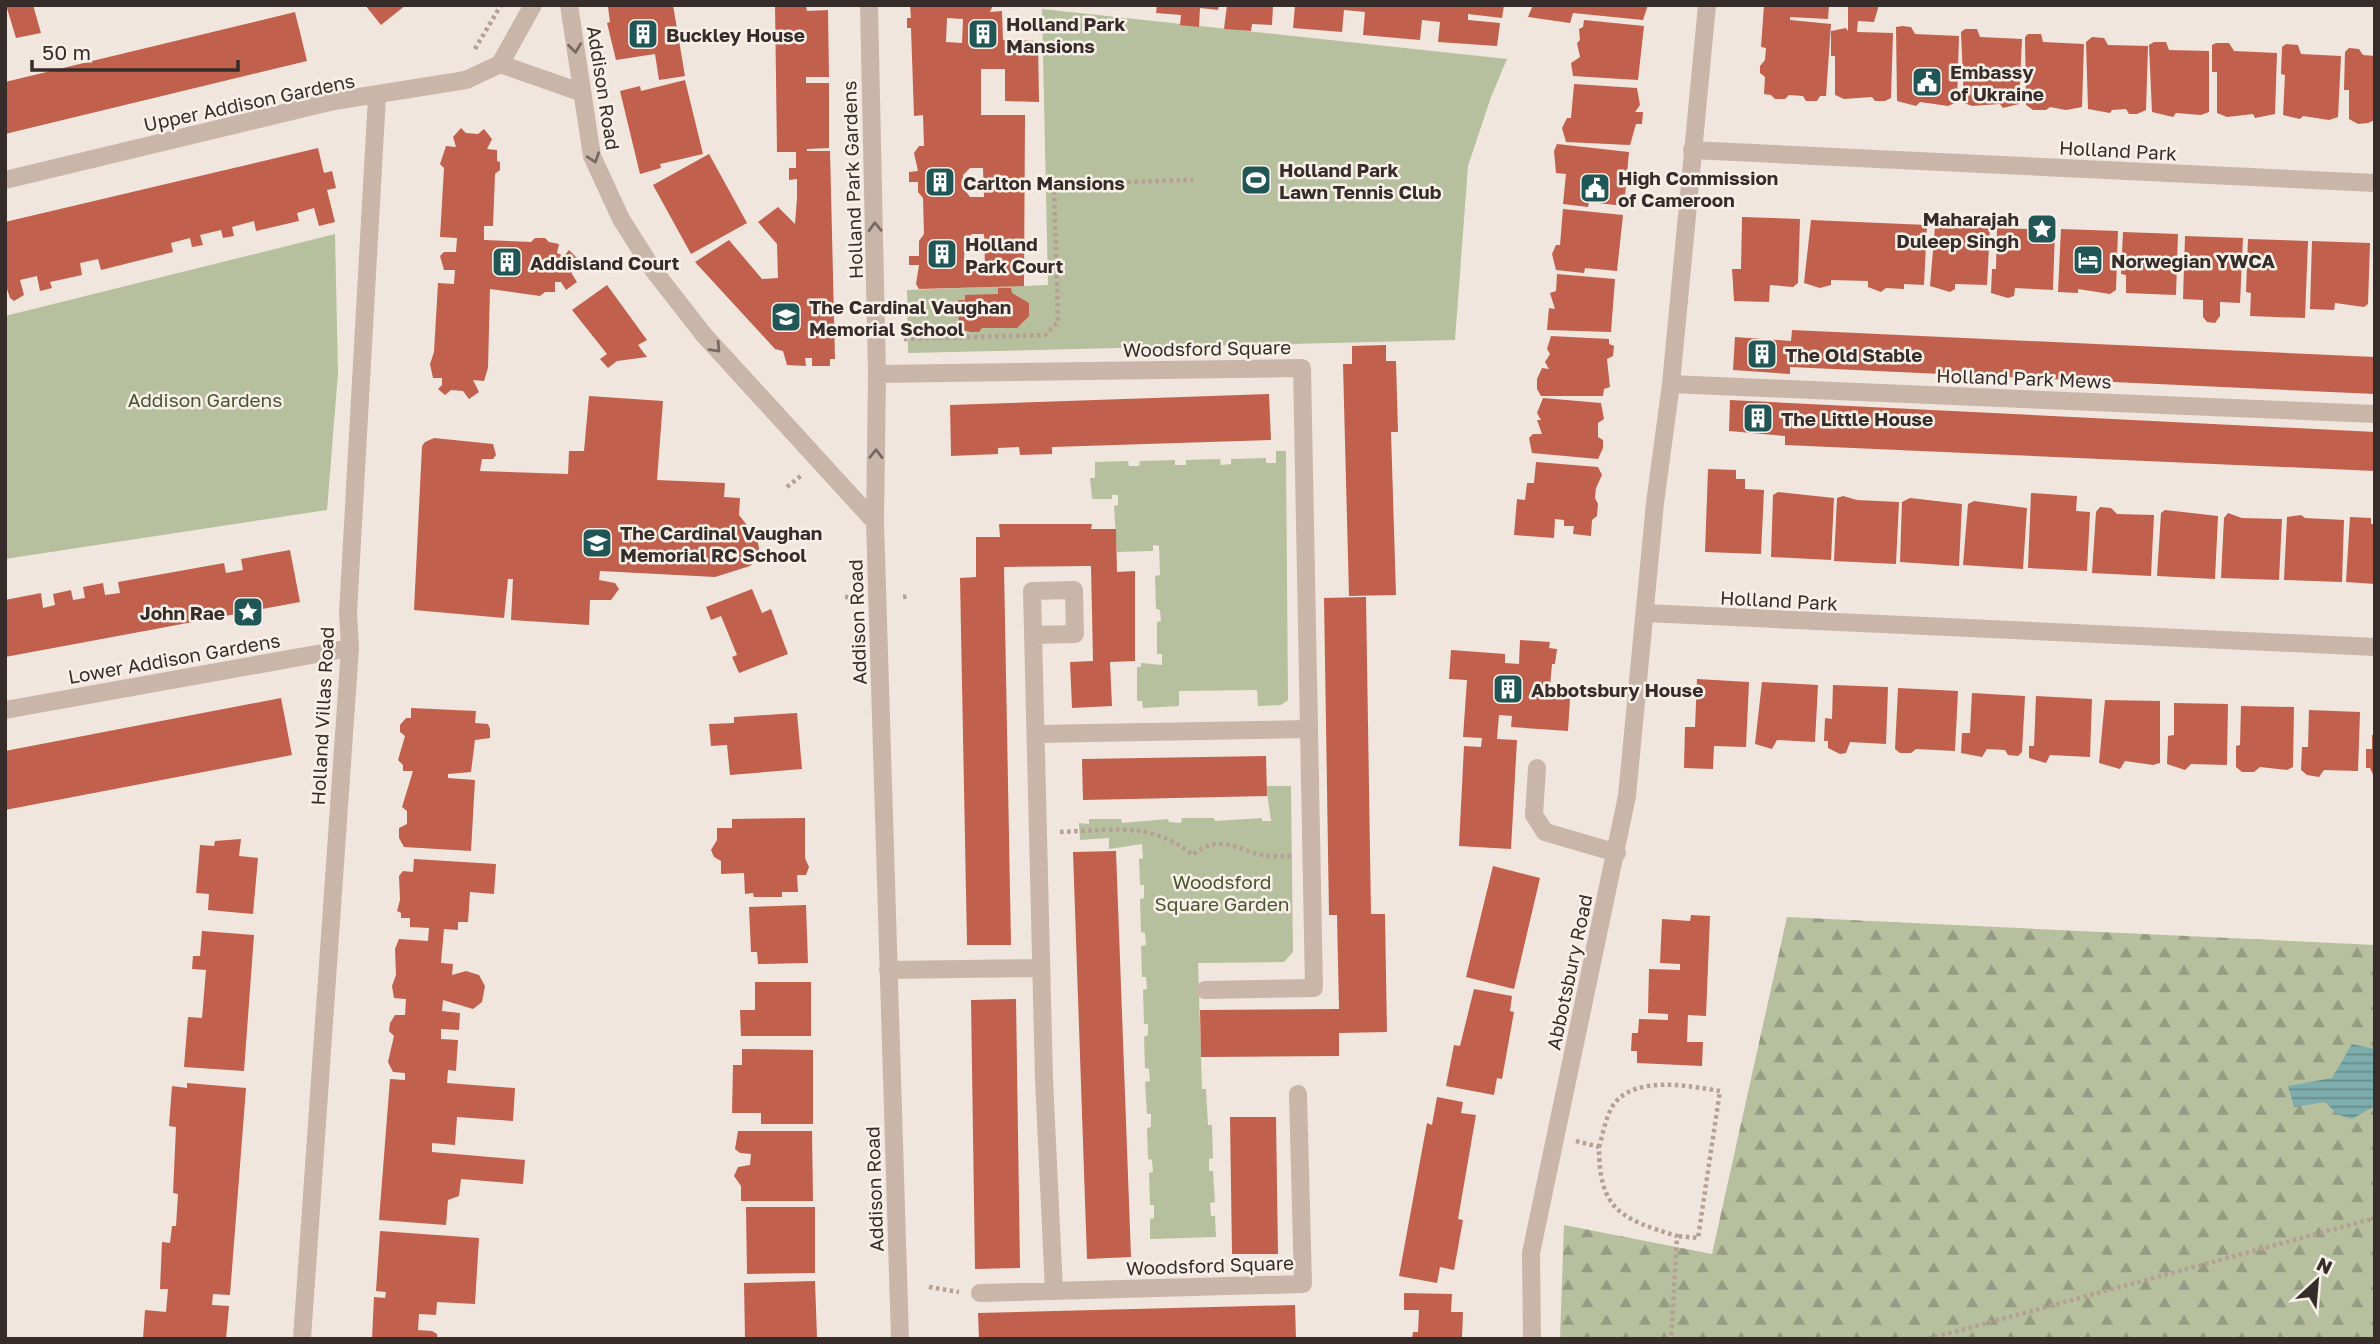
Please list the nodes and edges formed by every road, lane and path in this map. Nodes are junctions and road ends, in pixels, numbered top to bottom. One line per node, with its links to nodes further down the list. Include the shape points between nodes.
1 (501, 5): 7 (path)
2 (533, 5): 6 (street)
3 (569, 5): 8 (street, Addison Road, one-way to 8)
4 (869, 5): 15 (street, Holland Park Gardens, one-way to 4)
5 (1707, 5): 10 (street)
6 (500, 64): 7 (street, Upper Addison Gardens); 8 (street)
7 (453, 82): 9 (street, Upper Addison Gardens)
8 (580, 92): 18 (street, Addison Road, one-way to 18, via 592,156 621,219 654,271 704,335)
9 (377, 96): 11 (street, Upper Addison Gardens, via 334,101); 24 (street, Holland Villas Road, via 348,613)
10 (1692, 150): 13 (street, Holland Park); 16 (street)
11 (5, 180)
12 (1194, 180): 14 (path, via 1054,184 1058,321 1045,335)
13 (2375, 183)
14 (904, 339)
15 (877, 374): 18 (street, Holland Park Gardens, one-way to 15); 26 (street, Woodsford Square, via 1302,368)
16 (1671, 384): 17 (street, Holland Park Mews); 21 (street)
17 (2375, 414)
18 (876, 522): 33 (street, Addison Road)
19 (845, 597): 20 (path)
20 (854, 597)
21 (1646, 612): 23 (street, Holland Park); 30 (street, Abbotsbury Road)
22 (1034, 635): 27 (street)
23 (2375, 647)
24 (350, 648): 25 (street, Lower Addison Gardens); 43 (street, Holland Villas Road)
25 (5, 710)
26 (1308, 729): 27 (street); 31 (street, Woodsford Square)
27 (1036, 734): 29 (street)
28 (1537, 768): 30 (street, via 1534,816 1545,832)
29 (1038, 833): 31 (path, via 1144,830 1175,841 1193,855 1220,842 1269,856); 32 (street)
30 (1617, 853): 36 (street, Abbotsbury Road)
31 (1311, 855): 34 (street, Woodsford Square, via 1314,988)
32 (1041, 968): 33 (street); 40 (street)
33 (888, 970): 44 (street, Addison Road)
34 (1205, 990)
35 (1298, 1094): 40 (street, Woodsford Square, via 1303,1284)
36 (1555, 1135): 37 (path); 45 (street, Abbotsbury Road, via 1531,1253)
37 (1599, 1147): 39 (path, via 1599,1174 1607,1197 1640,1224); 39 (path, via 1612,1107 1621,1096 1674,1084 1720,1091 1698,1238)
38 (2375, 1218): 46 (path)
39 (1677, 1236): 42 (path)
40 (1054, 1291): 41 (street, Woodsford Square)
41 (980, 1293)
42 (1671, 1338)
43 (302, 1339)
44 (900, 1339)
45 (1532, 1339)
46 (1928, 1339)

